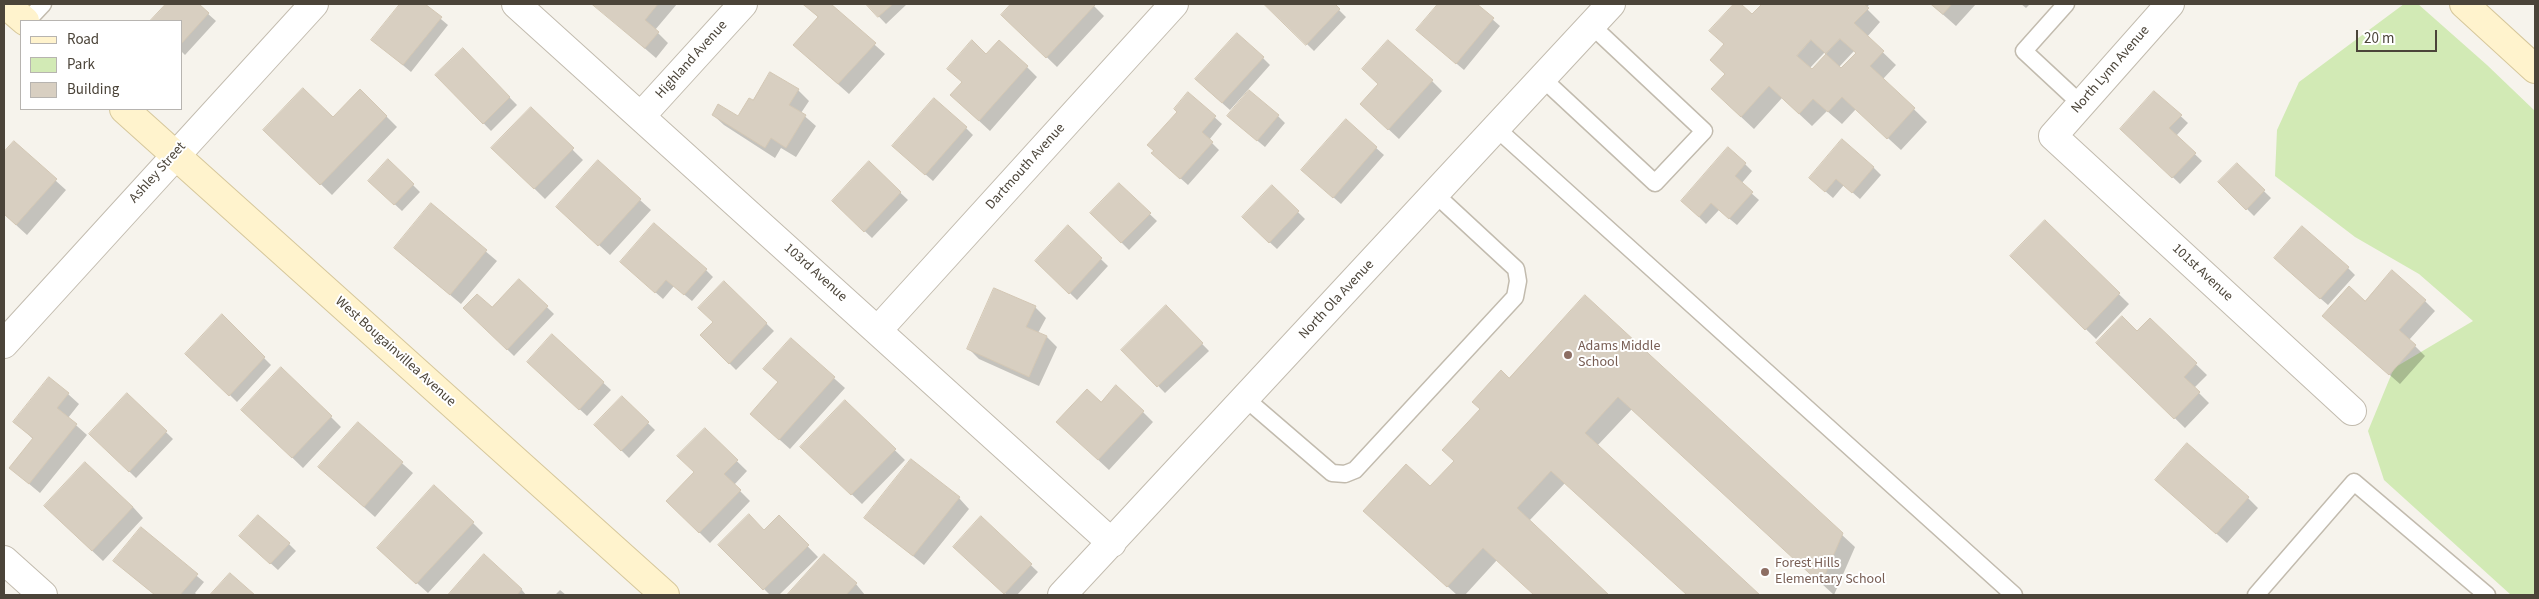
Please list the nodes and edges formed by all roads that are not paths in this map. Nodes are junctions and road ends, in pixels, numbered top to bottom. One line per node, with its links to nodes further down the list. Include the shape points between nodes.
1 (5, 4): 11 (street)
2 (43, 4): 12 (lane)
3 (314, 4): 21 (street, Ashley Street)
4 (516, 4): 18 (street, 103rd Avenue)
5 (743, 4): 18 (street, Highland Avenue)
6 (1174, 4): 23 (street, Dartmouth Avenue)
7 (1610, 4): 13 (street, North Ola Avenue)
8 (2066, 4): 16 (lane, via 2024,51)
9 (2170, 4): 16 (street, North Lynn Avenue)
10 (2464, 4): 14 (street)
11 (25, 20)
12 (27, 20)
13 (1591, 25): 15 (street, North Ola Avenue); 15 (lane, via 1704,131 1655,183)
14 (2535, 69)
15 (1542, 78): 19 (street, North Ola Avenue)
16 (2081, 104): 20 (street, North Lynn Avenue)
17 (125, 110): 21 (street, West Bougainvillea Avenue)
18 (641, 116): 23 (street, 103rd Avenue)
19 (1496, 128): 22 (street, North Ola Avenue); 32 (lane)
20 (2053, 136): 26 (street, 101st Avenue)
21 (176, 154): 24 (street, Ashley Street); 30 (street, West Bougainvillea Avenue)
22 (1435, 194): 25 (street, North Ola Avenue); 25 (lane, via 1516,269 1518,281 1514,297 1501,312 1355,470 1345,474 1332,473)
23 (878, 330): 27 (street, 103rd Avenue)
24 (4, 344)
25 (1246, 399): 27 (street, North Ola Avenue)
26 (2352, 411)
27 (1112, 543): 31 (street, North Ola Avenue)
28 (4, 560): 29 (street)
29 (43, 595)
30 (665, 595)
31 (1062, 595)
32 (2014, 595)
33 (2256, 595): 34 (lane, via 2354,482)
34 (2487, 595)

